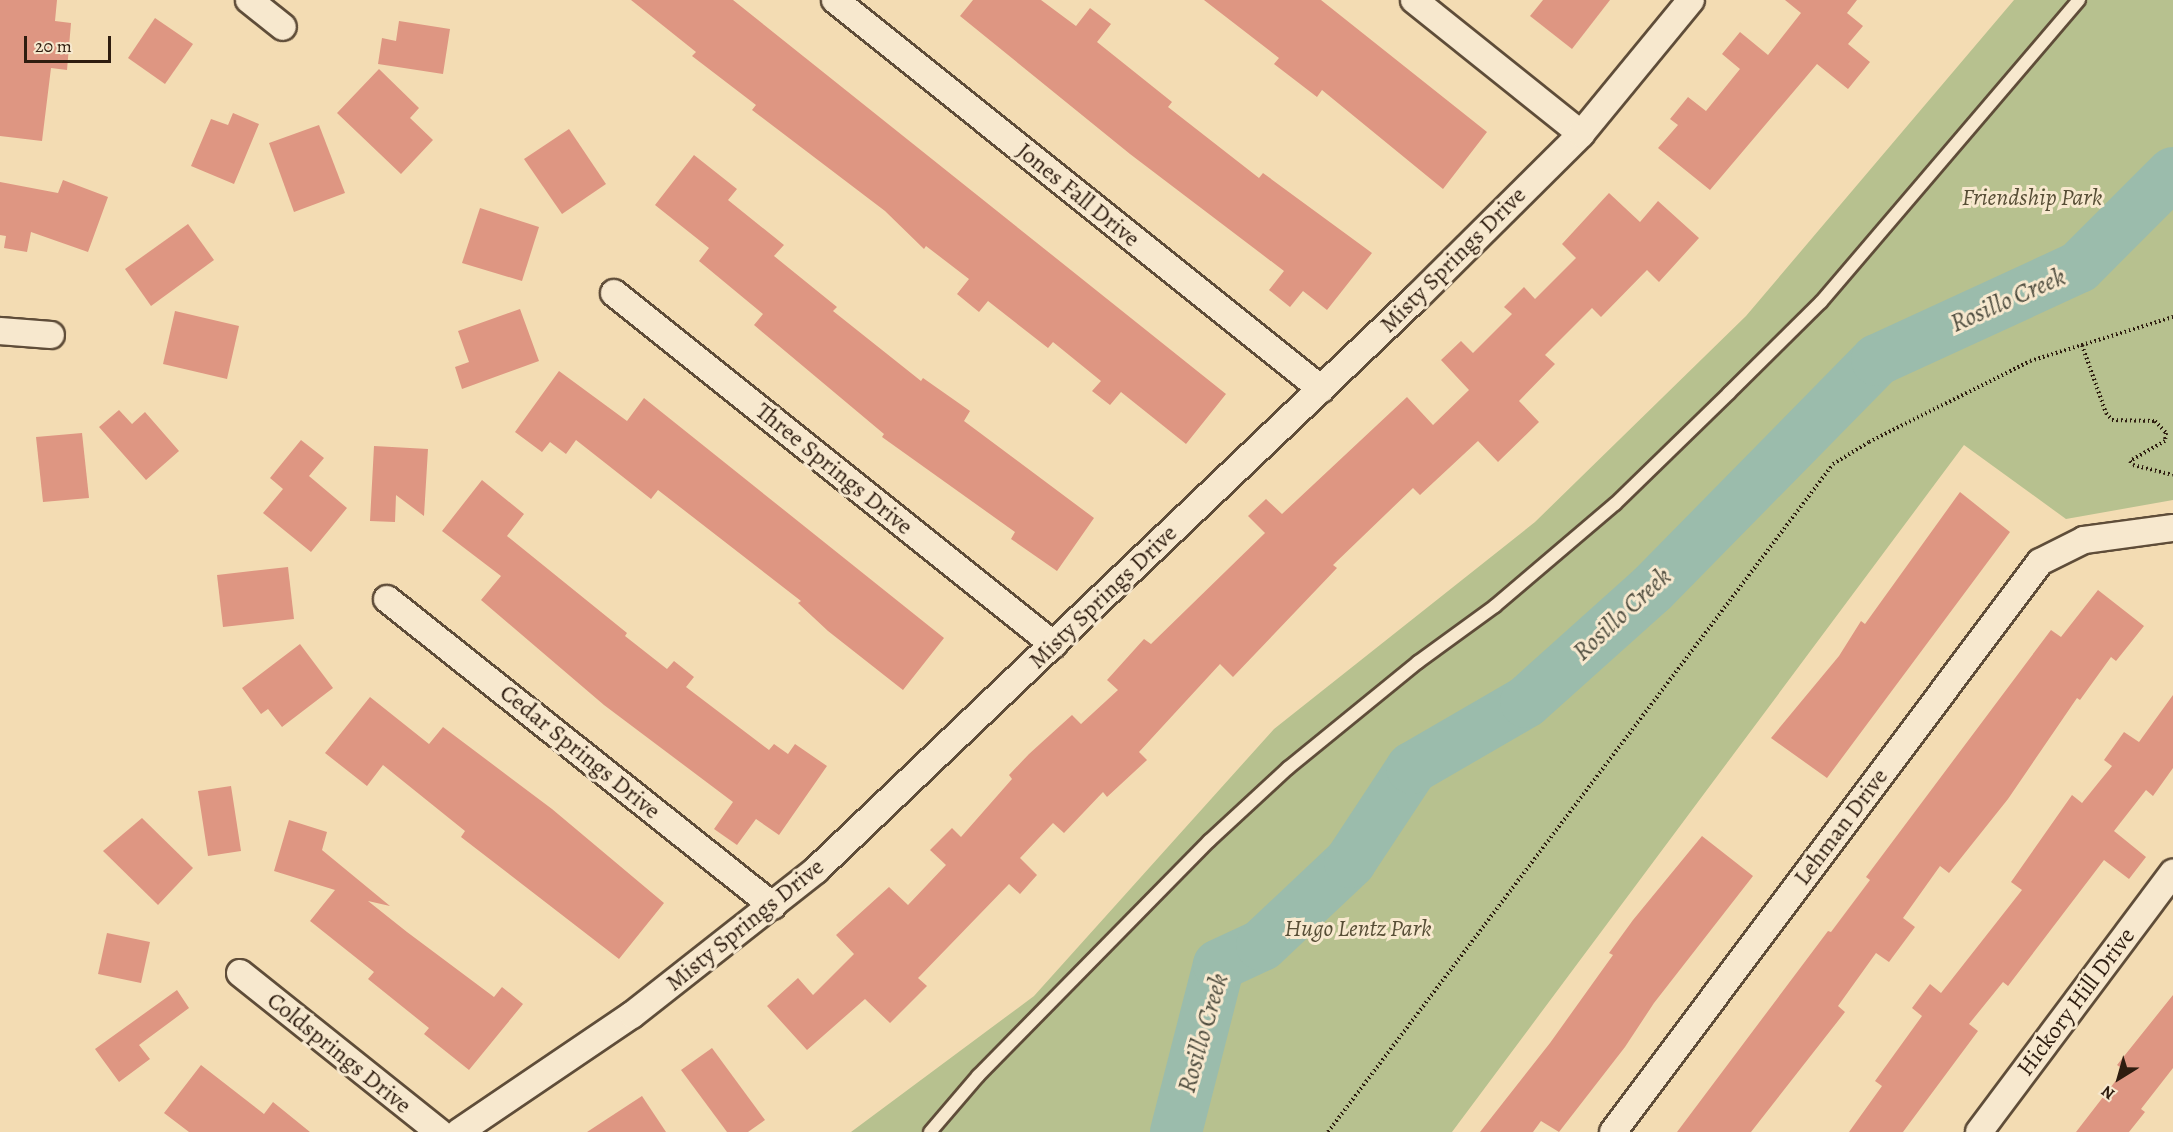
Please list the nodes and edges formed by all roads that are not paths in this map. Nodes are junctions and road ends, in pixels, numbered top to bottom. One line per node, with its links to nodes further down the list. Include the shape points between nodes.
1 (249, 0): 6 (street)
2 (835, 0): 11 (street, Jones Fall Drive)
3 (1414, 0): 7 (street)
4 (1691, 0): 7 (street, Misty Springs Drive)
5 (2079, 0): 20 (lane, via 1821,302 1730,393 1615,504 1495,606 1418,662 1288,768 1209,841 978,1076)
6 (283, 27)
7 (1581, 134): 11 (street, Misty Springs Drive)
8 (614, 293): 14 (street, Three Springs Drive)
9 (0, 331): 10 (street)
10 (51, 335)
11 (1320, 389): 14 (street, Misty Springs Drive)
12 (2173, 528): 21 (street, Lehman Drive, via 2084,540 2040,562)
13 (387, 599): 16 (street, Cedar Springs Drive)
14 (1053, 645): 16 (street, Misty Springs Drive)
15 (2173, 873): 22 (street, Hickory Hill Drive)
16 (773, 906): 19 (street, Misty Springs Drive, via 632,1015)
17 (240, 974): 18 (street, Coldsprings Drive)
18 (439, 1132)
19 (459, 1132)
20 (930, 1132)
21 (1613, 1132)
22 (1979, 1132)

